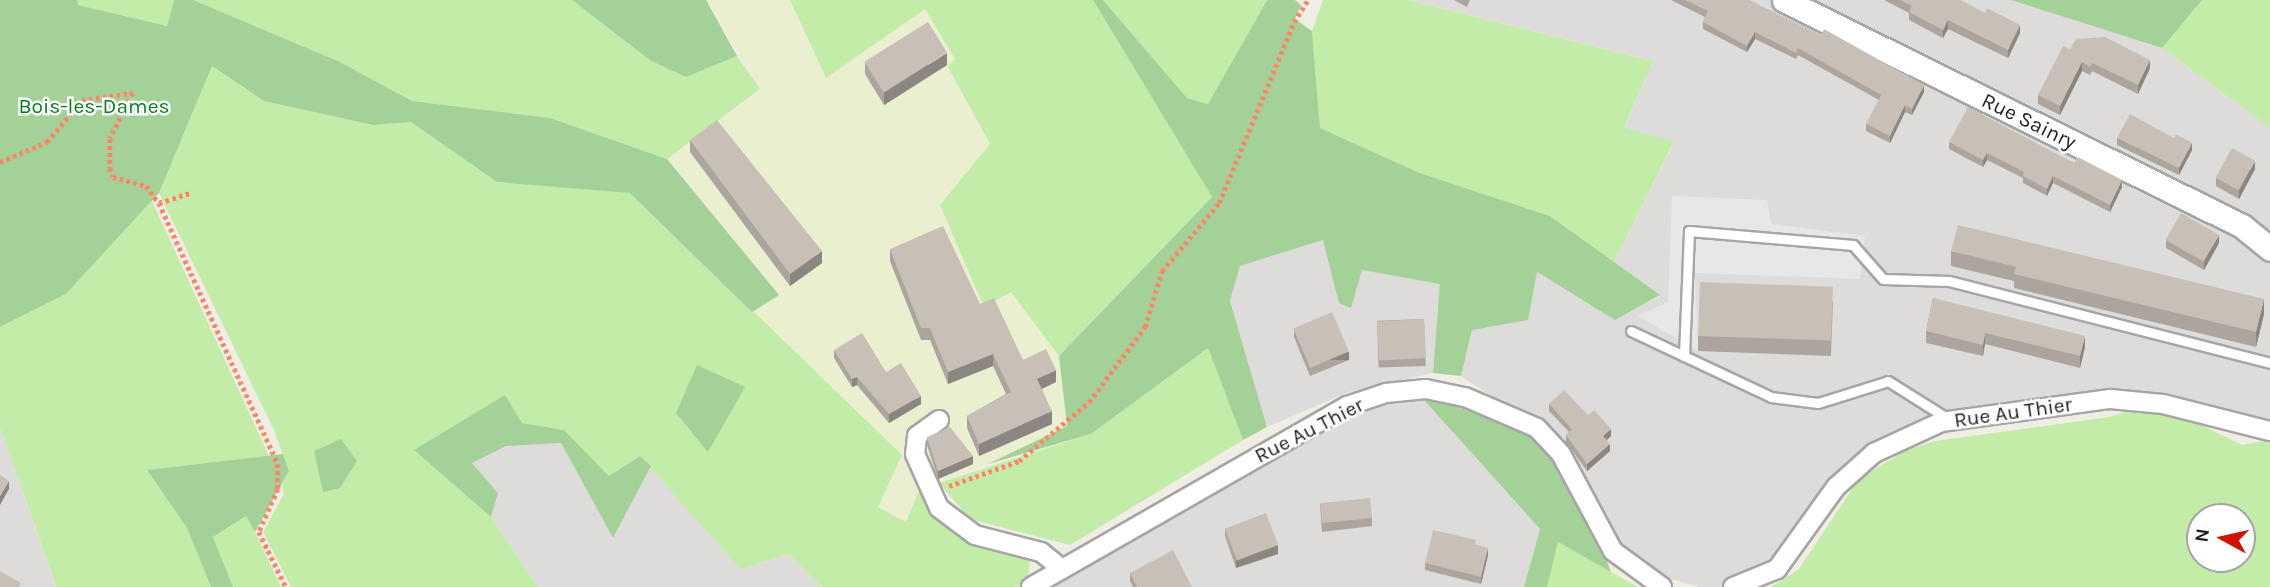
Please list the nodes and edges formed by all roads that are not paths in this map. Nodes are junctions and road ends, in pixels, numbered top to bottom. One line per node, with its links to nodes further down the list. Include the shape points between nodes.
1 (1784, 0): 2 (street, Rue Sainry, via 2242,226)
2 (2270, 248)
3 (1631, 331): 4 (lane)
4 (1684, 356): 5 (lane, via 1689,231 1853,244 1883,279 1949,281); 7 (lane, via 1770,397 1818,403 1888,381)
5 (2270, 363)
6 (939, 419): 9 (street, via 917,436 915,454 939,508 975,536 1041,552)
7 (1951, 421): 8 (street, Rue Au Thier, via 2110,399 2163,404); 12 (street, Rue Au Thier, via 1874,453 1836,487 1777,569)
8 (2270, 431)
9 (1062, 569): 10 (street, Rue Au Thier); 11 (street, Rue Au Thier, via 1347,406 1386,393 1426,389 1465,397 1537,428 1561,454 1613,551)
10 (1031, 587)
11 (1662, 587)
12 (1733, 587)

